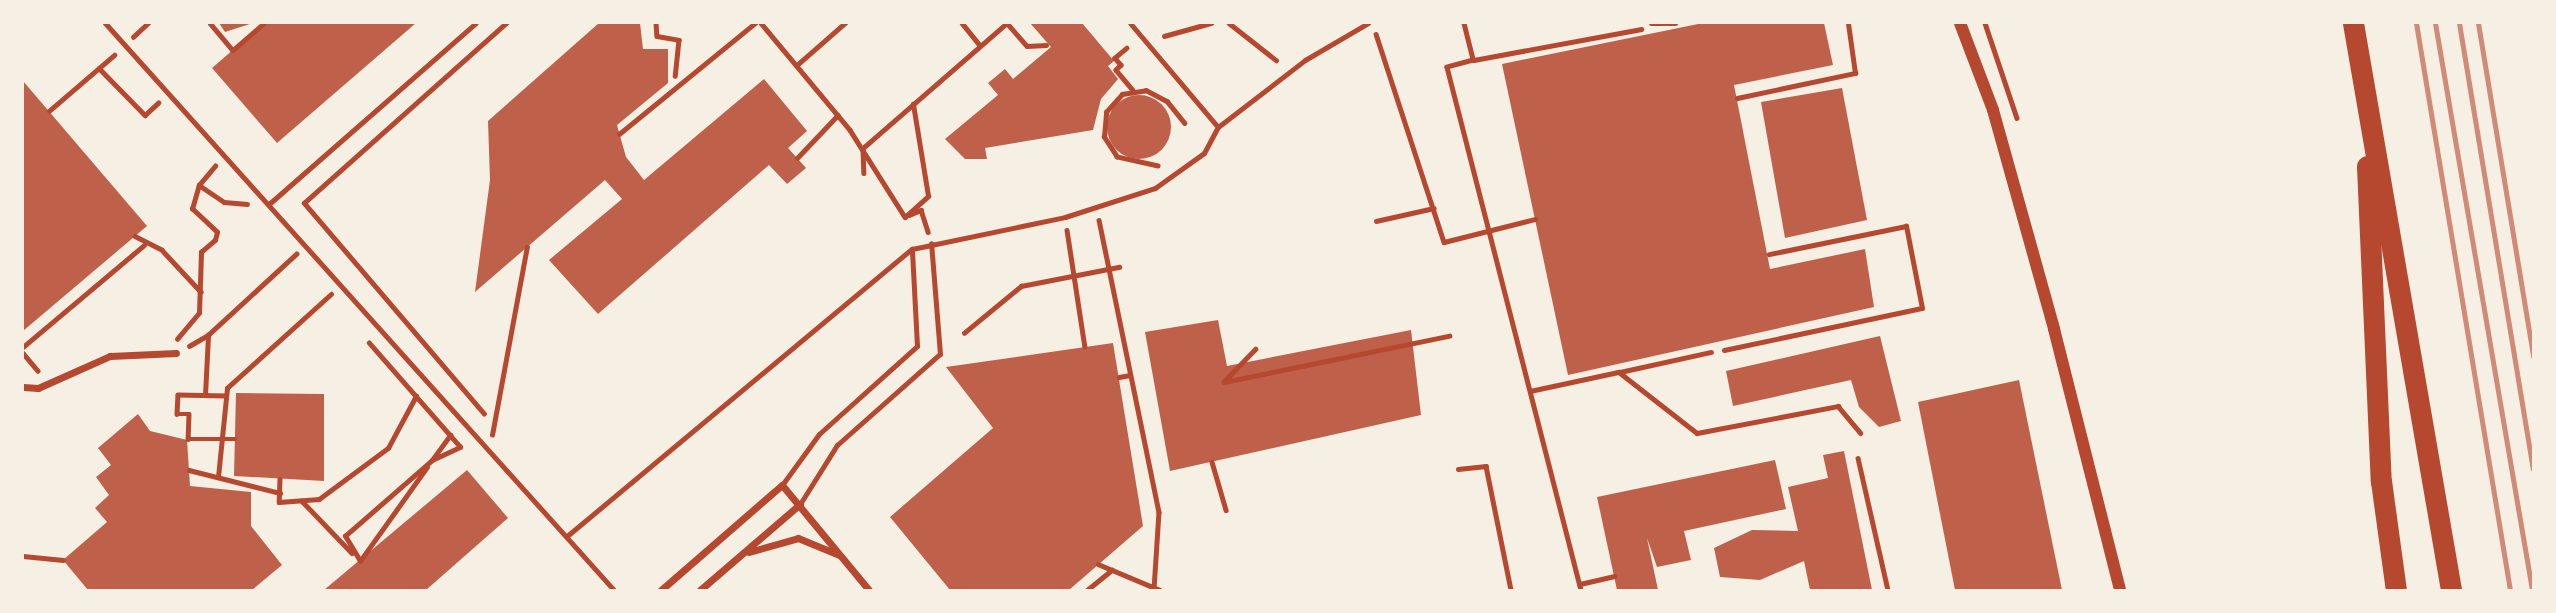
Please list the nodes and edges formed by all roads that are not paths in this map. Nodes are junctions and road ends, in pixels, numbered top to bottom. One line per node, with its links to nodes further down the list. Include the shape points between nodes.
1 (105, 23): 13 (lane)
2 (476, 23): 13 (lane)
3 (1130, 23): 12 (lane)
4 (1371, 23): 12 (lane, via 1305,60)
5 (1675, 23): 9 (lane)
6 (1848, 23): 11 (lane, via 1855,73)
7 (1960, 23): 29 (street, via 1993,110)
8 (2353, 23): 10 (highway)
9 (1651, 25)
10 (2365, 94): 30 (highway, via 2371,330); 31 (highway)
11 (1737, 98)
12 (1218, 127): 14 (lane, via 1204,153 1177,175 1096,209)
13 (269, 204): 22 (lane)
14 (931, 243): 15 (lane); 21 (lane, via 940,354 837,445)
15 (912, 249): 20 (lane, via 917,346 819,434); 22 (lane)
16 (1769, 254): 17 (lane, via 1906,226 1922,308)
17 (1724, 349)
18 (176, 353): 19 (street, via 110,356 48,383)
19 (23, 387)
20 (782, 485): 21 (street); 26 (street)
21 (800, 505): 23 (street); 24 (street)
22 (567, 536): 25 (lane)
23 (733, 562): 24 (street, via 767,544 798,538); 27 (street)
24 (851, 565): 28 (street)
25 (614, 590)
26 (661, 590)
27 (700, 590)
28 (869, 590)
29 (2120, 590)
30 (2396, 590)
31 (2451, 590)

